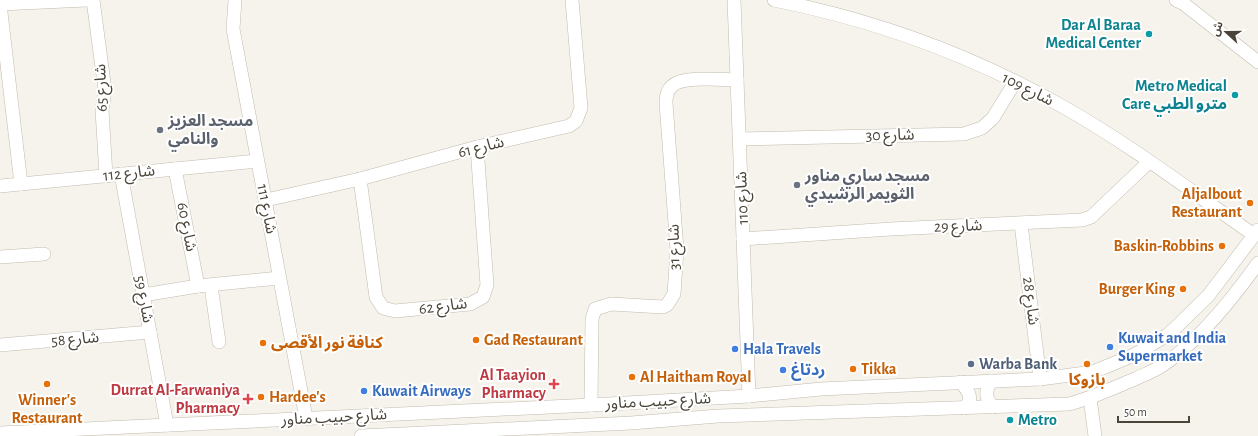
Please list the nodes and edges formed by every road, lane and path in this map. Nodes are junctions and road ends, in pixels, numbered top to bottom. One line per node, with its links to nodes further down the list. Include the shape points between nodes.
1 (87, 0): 8 (street)
2 (93, 0): 18 (street, شارع 65, via 105,90 102,110)
3 (234, 0): 14 (street, شارع 111, via 233,29)
4 (572, 0): 13 (street, شارع 61, via 581,108 576,121 569,126)
5 (734, 0): 10 (street, شارع 110)
6 (774, 0): 11 (street, شارع 109, via 906,35 961,56)
7 (1176, 0): 9 (street)
8 (0, 4): 20 (street)
9 (1258, 62)
10 (737, 80): 12 (street, شارع 110); 41 (street, شارع 31, via 683,80 673,84 669,89 666,103 676,250 674,294 668,305 663,307 611,304 595,309 592,319)
11 (1015, 82): 12 (street, شارع 30, via 993,118 982,128 964,134); 15 (street, شارع 109, via 1086,120)
12 (740, 139): 25 (street, شارع 110)
13 (477, 147): 19 (street, شارع 61); 19 (street, شارع 62, via 487,285 483,297 470,304 395,311 383,308 376,297)
14 (257, 161): 16 (street, شارع 112); 22 (street, شارع 111)
15 (1149, 162): 23 (street, شارع 29, via 1091,217 1082,220); 24 (street, شارع 109)
16 (175, 169): 17 (street, شارع 112); 30 (street, شارع 60)
17 (121, 174): 18 (street, شارع 112); 31 (street, شارع 59)
18 (106, 176): 20 (street, شارع 112)
19 (360, 179): 22 (street, شارع 61)
20 (21, 184): 21 (street, شارع 112)
21 (0, 186)
22 (266, 200): 29 (street, شارع 111)
23 (1021, 224): 25 (street, شارع 29, via 891,229); 35 (street, شارع 28)
24 (1256, 233): 35 (street, شارع حبيب مناور, via 1208,296 1169,334 1134,355 1093,372)
25 (744, 239): 38 (street, شارع 110)
26 (44, 254): 27 (street)
27 (0, 258)
28 (1258, 263): 39 (street, شارع حبيب مناور, via 1242,286 1182,350 1159,368)
29 (279, 278): 30 (street); 45 (street, شارع 111)
30 (205, 286): 31 (street); 33 (street, شارع 60)
31 (143, 295): 32 (street, شارع 59)
32 (150, 332): 34 (street, شارع 58); 47 (street, شارع 59)
33 (219, 342)
34 (0, 345)
35 (1040, 379): 36 (street, شارع حبيب مناور)
36 (991, 381): 37 (street, شارع حبيب مناور); 42 (street, via 985,393)
37 (961, 382): 38 (street, شارع حبيب مناور, via 821,389); 43 (street, via 969,392 970,399)
38 (749, 396): 40 (street, شارع حبيب مناور)
39 (1090, 398): 42 (street, شارع حبيب مناور, via 1069,404); 52 (street)
40 (696, 399): 41 (street, شارع حبيب مناور); 46 (street, via 691,401 689,408 690,414)
41 (591, 405): 44 (street, شارع حبيب مناور)
42 (993, 407): 43 (street, شارع حبيب مناور)
43 (964, 408): 46 (street, شارع حبيب مناور)
44 (441, 412): 45 (street, شارع حبيب مناور); 48 (street, via 452,420)
45 (306, 418): 47 (street, شارع حبيب مناور)
46 (695, 418): 48 (street, شارع حبيب مناور)
47 (167, 425): 50 (street, شارع حبيب مناور)
48 (449, 432): 51 (street, شارع حبيب مناور)
49 (0, 433): 50 (street, شارع حبيب مناور)
50 (64, 433)
51 (361, 436)
52 (1095, 436)

